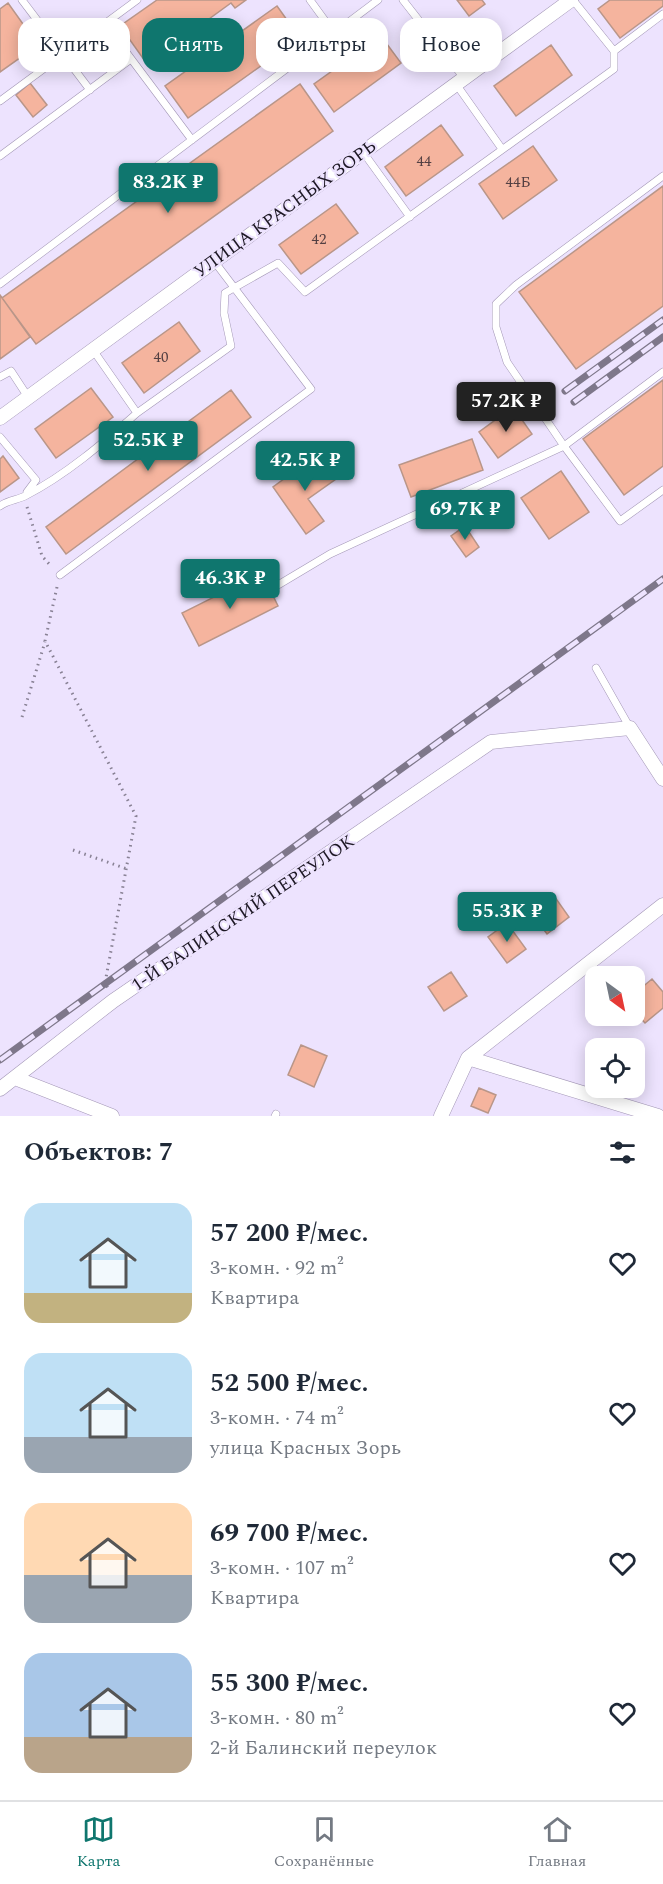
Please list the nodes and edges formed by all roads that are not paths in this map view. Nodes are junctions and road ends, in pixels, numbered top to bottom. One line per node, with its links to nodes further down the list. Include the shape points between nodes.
1 (22, 0): 8 (lane)
2 (137, 0): 9 (lane)
3 (310, 0): 10 (lane)
4 (378, 0): 11 (lane)
5 (403, 0): 17 (lane)
6 (572, 0): 12 (lane); 17 (street, УЛИЦА КРАСНЫХ ЗОРЬ)
7 (663, 14): 12 (lane)
8 (36, 18)
9 (113, 18)
10 (323, 18)
11 (354, 18)
12 (614, 51): 21 (lane, via 614,69)
13 (131, 58): 18 (lane); 20 (lane)
14 (39, 72): 19 (lane)
15 (76, 72): 18 (lane)
16 (282, 72): 20 (lane)
17 (460, 81): 21 (lane); 22 (street, УЛИЦА КРАСНЫХ ЗОРЬ)
18 (90, 90): 23 (lane)
19 (0, 101)
20 (192, 140): 27 (lane)
21 (502, 149): 25 (lane)
22 (363, 152): 25 (lane); 26 (street, УЛИЦА КРАСНЫХ ЗОРЬ)
23 (0, 156)
24 (663, 176): 36 (lane, via 496,304 496,327 507,362)
25 (410, 217): 28 (lane, via 305,292 278,263)
26 (214, 261): 28 (lane); 29 (street, УЛИЦА КРАСНЫХ ЗОРЬ)
27 (0, 284)
28 (234, 288): 33 (lane, via 225,293 224,313 231,346); 40 (lane, via 311,389)
29 (93, 350): 32 (street, УЛИЦА КРАСНЫХ ЗОРЬ); 33 (lane)
30 (663, 372): 36 (lane)
31 (0, 377): 32 (lane, via 11,371)
32 (28, 398): 34 (street, УЛИЦА КРАСНЫХ ЗОРЬ)
33 (137, 413): 38 (lane, via 92,452)
34 (0, 418)
35 (0, 437): 38 (lane, via 36,480)
36 (564, 446): 37 (lane, via 620,521); 41 (lane, via 330,554)
37 (663, 490)
38 (24, 497): 39 (lane)
39 (0, 506)
40 (60, 576)
41 (278, 585)
42 (596, 668): 43 (lane)
43 (630, 729): 44 (street); 47 (street, 1-Й БАЛИНСКИЙ ПЕРЕУЛОК, via 491,742 113,1001)
44 (663, 779)
45 (663, 905): 46 (street)
46 (468, 1058): 50 (street); 51 (street)
47 (17, 1076): 48 (street, 1-Й БАЛИНСКИЙ ПЕРЕУЛОК); 49 (street)
48 (0, 1089)
49 (112, 1116)
50 (441, 1116)
51 (658, 1116)

